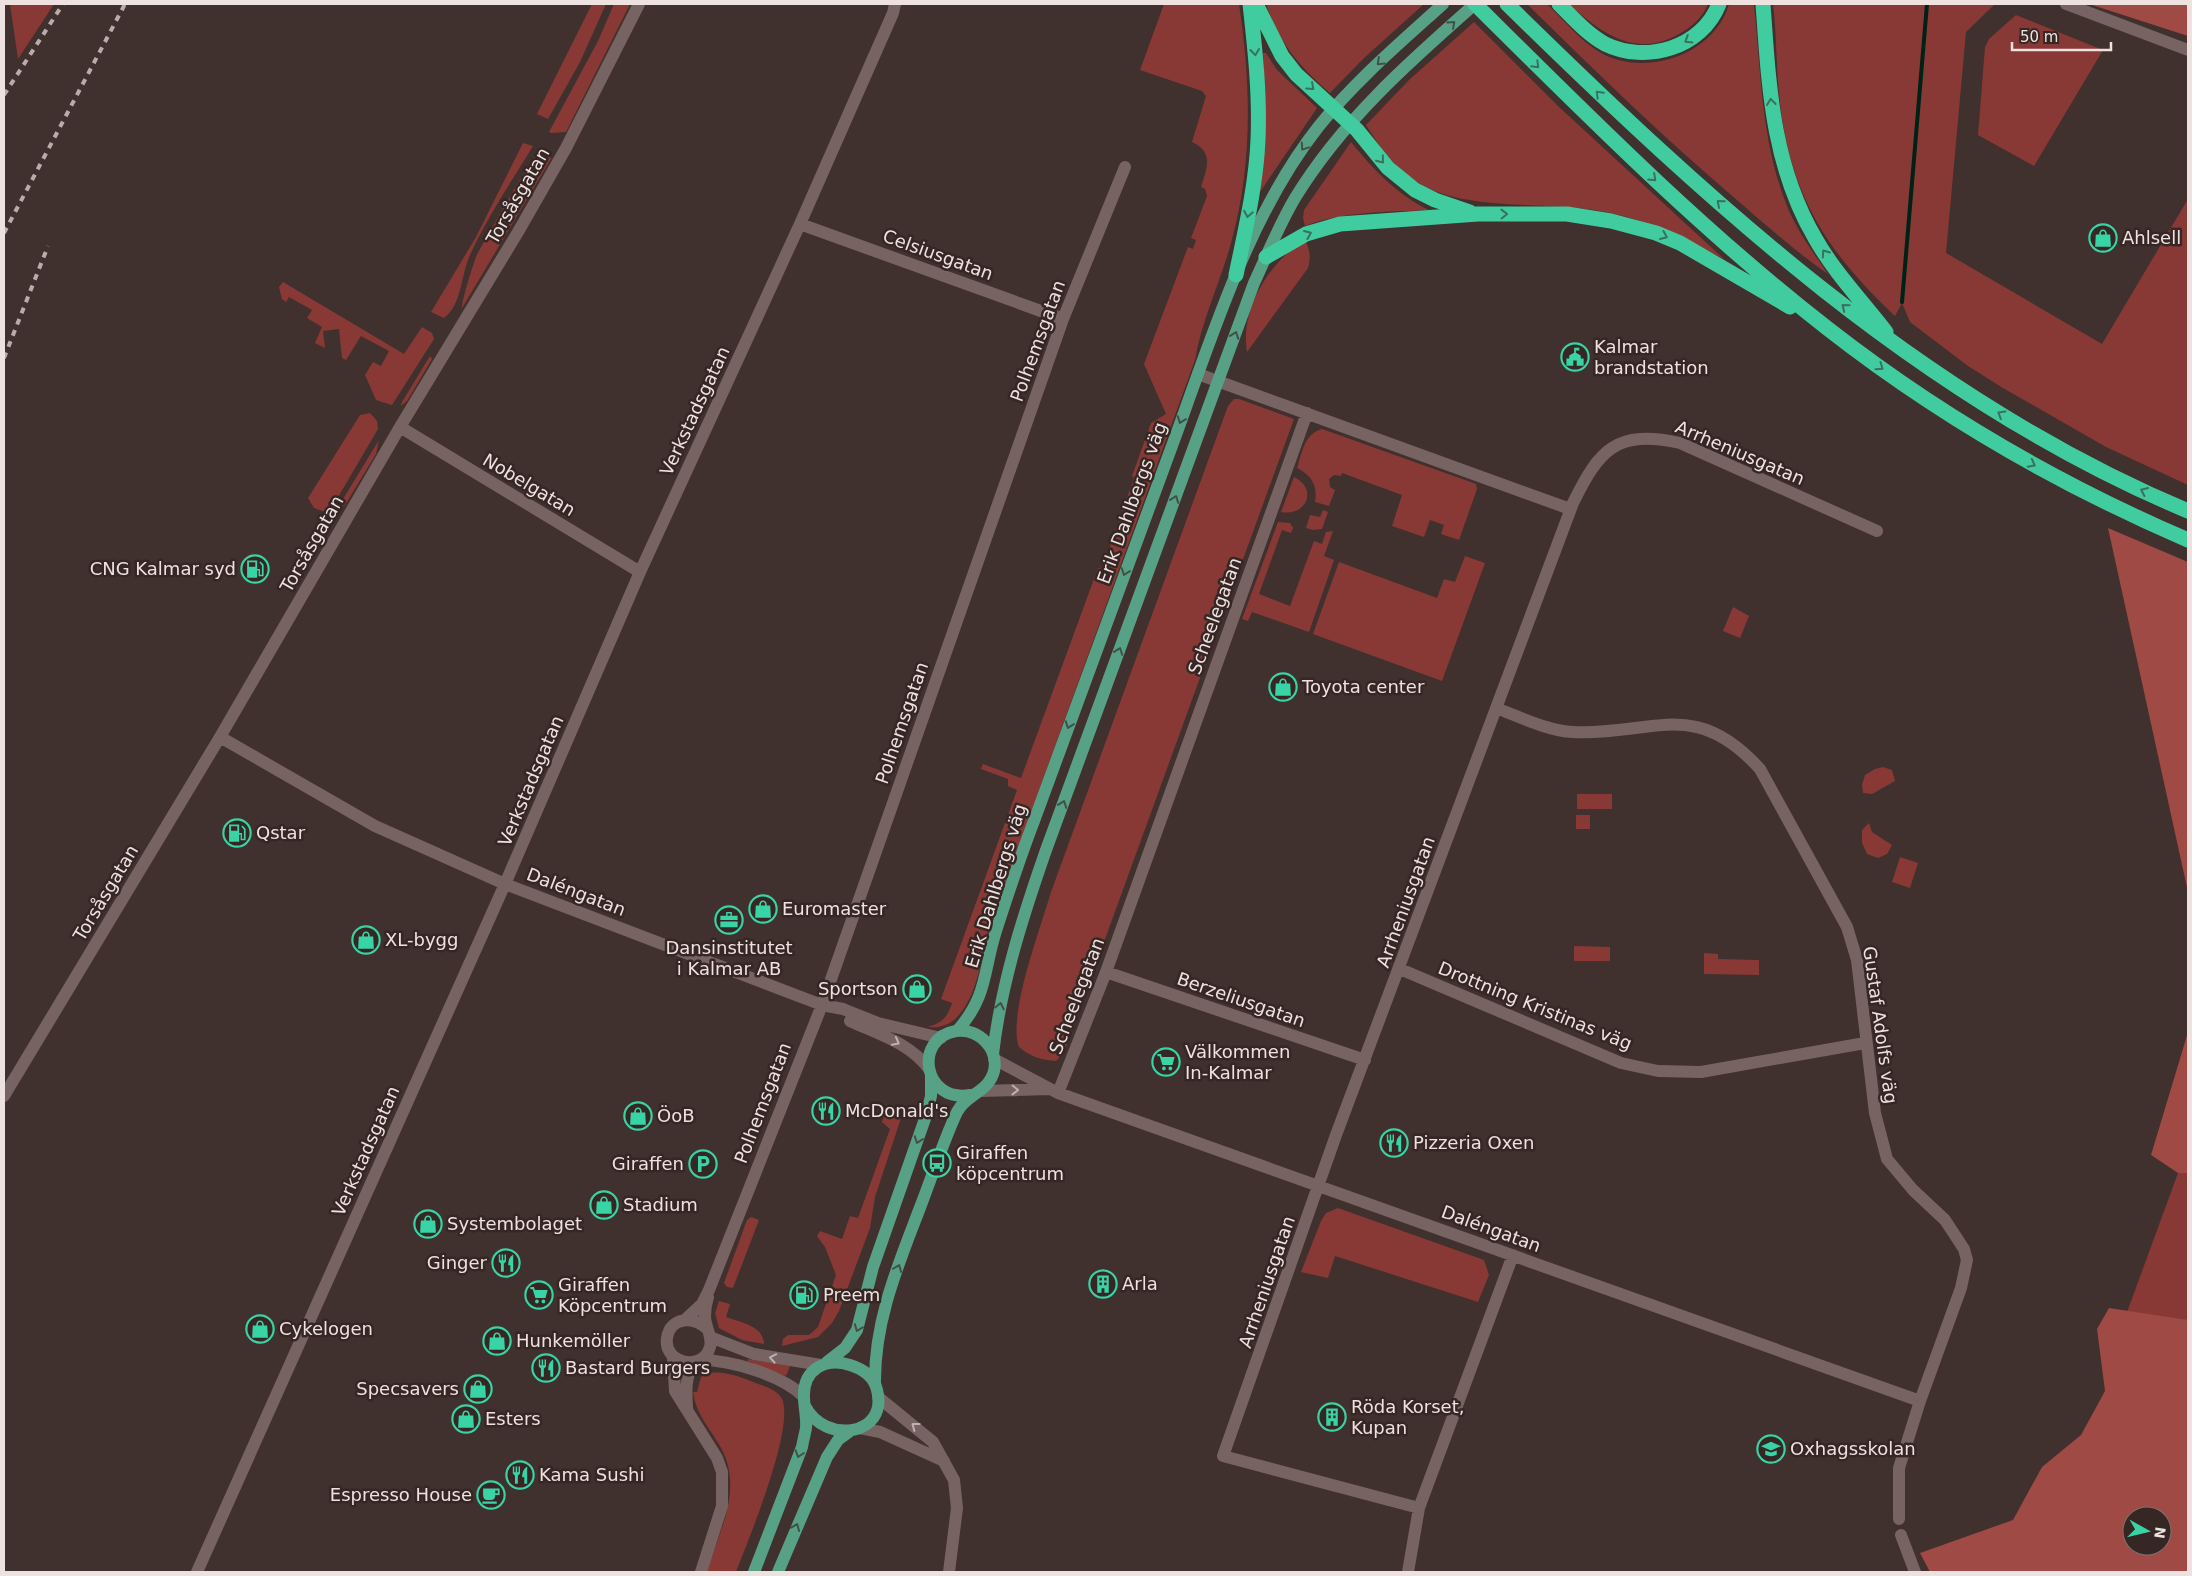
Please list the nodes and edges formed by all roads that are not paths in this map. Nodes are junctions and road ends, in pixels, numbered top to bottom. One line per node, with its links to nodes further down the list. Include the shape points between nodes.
1 (639, 4): 26 (street, Torsåsgatan, via 566,148)
2 (895, 4): 17 (street, Verkstadsgatan)
3 (1250, 4): 19 (highway, one-way to 19, via 1258,76 1258,142)
4 (1256, 4): 13 (highway, one-way to 13, via 1282,56 1296,74)
5 (1443, 4): 13 (main road, Erik Dahlbergs väg, one-way to 13)
6 (1475, 4): 14 (main road, Erik Dahlbergs väg, one-way to 6, via 1371,99); 21 (highway, one-way to 21, via 1592,121 1690,212)
7 (1508, 4): 22 (highway, one-way to 7, via 1697,183 1606,102)
8 (1559, 4): 9 (highway, one-way to 8, via 1710,21 1690,40 1647,53 1606,44 1586,31)
9 (1719, 4)
10 (1763, 4): 22 (highway, one-way to 10, via 1815,239 1789,183 1771,105)
11 (2066, 4): 12 (street)
12 (2188, 50)
13 (1334, 109): 14 (highway); 19 (main road, Erik Dahlbergs väg, one-way to 19, via 1281,184)
14 (1350, 123): 16 (highway, one-way to 16, via 1401,181 1435,200); 18 (main road, Erik Dahlbergs väg, via 1295,198)
15 (1125, 167): 20 (street, Polhemsgatan)
16 (1478, 214): 18 (highway, one-way to 16, via 1306,234 1340,224); 21 (highway, one-way to 21, via 1567,214 1656,233 1687,247)
17 (800, 224): 20 (street, Celsiusgatan); 31 (street, Verkstadsgatan)
18 (1266, 257): 24 (main road, Erik Dahlbergs väg, one-way to 18)
19 (1236, 275): 23 (main road, Erik Dahlbergs väg)
20 (1063, 319): 37 (street, Polhemsgatan)
21 (1826, 328): 30 (highway, one-way to 30, via 1916,392 2022,459)
22 (1898, 347): 28 (highway, one-way to 22, via 2039,437)
23 (1198, 374): 24 (street); 38 (main road, Erik Dahlbergs väg, one-way to 38, via 1026,842 995,934 978,1002)
24 (1218, 381): 25 (street); 41 (main road, Erik Dahlbergs väg, one-way to 24, via 1004,991 1025,911)
25 (1307, 413): 27 (street); 36 (street, Scheelegatan)
26 (400, 427): 31 (street, Nobelgatan); 33 (street, Torsåsgatan)
27 (1570, 509): 29 (street, Arrheniusgatan, via 1586,476 1606,450 1639,439 1661,439 1680,443); 32 (street, Arrheniusgatan)
28 (2188, 511)
29 (1877, 531)
30 (2188, 540)
31 (640, 572): 34 (street, Verkstadsgatan)
32 (1496, 708): 35 (street, Arrheniusgatan); 40 (street, Gustaf Adolfs väg, via 1570,732 1609,732 1677,723 1699,726 1717,733 1747,754 1760,768 1779,800 1847,927 1857,960)
33 (220, 737): 34 (street, Daléngatan, via 375,826); 46 (street, Torsåsgatan)
34 (505, 884): 37 (street, Daléngatan); 65 (street, Verkstadsgatan)
35 (1400, 969): 40 (street, Drottning Kristinas väg, via 1621,1063 1658,1071 1701,1072); 42 (street, Arrheniusgatan)
36 (1106, 972): 42 (street, Berzeliusgatan); 44 (street, Scheelegatan)
37 (822, 1005): 39 (street, Daléngatan, via 878,1024); 43 (street, Daléngatan, one-way to 43, via 916,1053); 49 (street, Polhemsgatan)
38 (957, 1031): 39 (main road); 41 (main road, via 979,1036)
39 (941, 1038): 43 (main road, via 932,1049)
40 (1865, 1043): 58 (street, Gustaf Adolfs väg, via 1875,1113 1887,1159 1945,1220 1964,1249 1967,1260 1961,1288)
41 (994, 1057): 44 (street, Daléngatan); 45 (main road, Erik Dahlbergs väg, via 992,1077)
42 (1365, 1060): 47 (street, Arrheniusgatan)
43 (930, 1072): 45 (main road, via 935,1083 947,1093 962,1097); 54 (main road, one-way to 54, via 931,1096 927,1112 873,1267 860,1322 853,1339)
44 (1054, 1091): 45 (street, Daléngatan, one-way to 44); 47 (street, Daléngatan)
45 (975, 1093): 55 (main road, Erik Dahlbergs väg, one-way to 45, via 876,1343 888,1295 958,1110)
46 (4, 1096)
47 (1319, 1186): 48 (street, Daléngatan); 62 (street, Arrheniusgatan, via 1223,1456)
48 (1513, 1255): 58 (street, Daléngatan); 62 (street)
49 (710, 1290): 50 (street, Polhemsgatan, via 702,1304); 51 (street, Polhemsgatan, via 705,1317)
50 (686, 1319): 51 (street, via 696,1320); 52 (street, via 670,1329 668,1348)
51 (709, 1333): 53 (street, via 710,1346); 54 (street, one-way to 51, via 754,1354)
52 (673, 1357): 53 (street, via 681,1362); 59 (street, via 675,1391)
53 (697, 1361): 57 (street, via 738,1364 786,1384); 59 (street, via 687,1380)
54 (824, 1364): 55 (main road, via 838,1361 852,1365 866,1373); 57 (main road, via 808,1379)
55 (875, 1384): 56 (main road, Erik Dahlbergs väg)
56 (878, 1397): 60 (main road, via 875,1412); 61 (street, one-way to 56, via 927,1435)
57 (804, 1401): 60 (main road, via 812,1417 825,1426); 67 (main road, one-way to 67, via 806,1427 802,1447)
58 (1920, 1401): 63 (street, Gustaf Adolfs väg, via 1899,1468)
59 (687, 1408): 66 (street, via 722,1472 722,1506)
60 (854, 1430): 61 (street, via 880,1432); 68 (main road, one-way to 60, via 827,1457 838,1440)
61 (944, 1461): 69 (street, via 956,1492 956,1524)
62 (1419, 1508): 70 (street)
63 (1899, 1519)
64 (1901, 1535): 71 (street)
65 (198, 1572)
66 (701, 1572)
67 (754, 1572)
68 (778, 1572)
69 (949, 1572)
70 (1408, 1572)
71 (1915, 1572)

